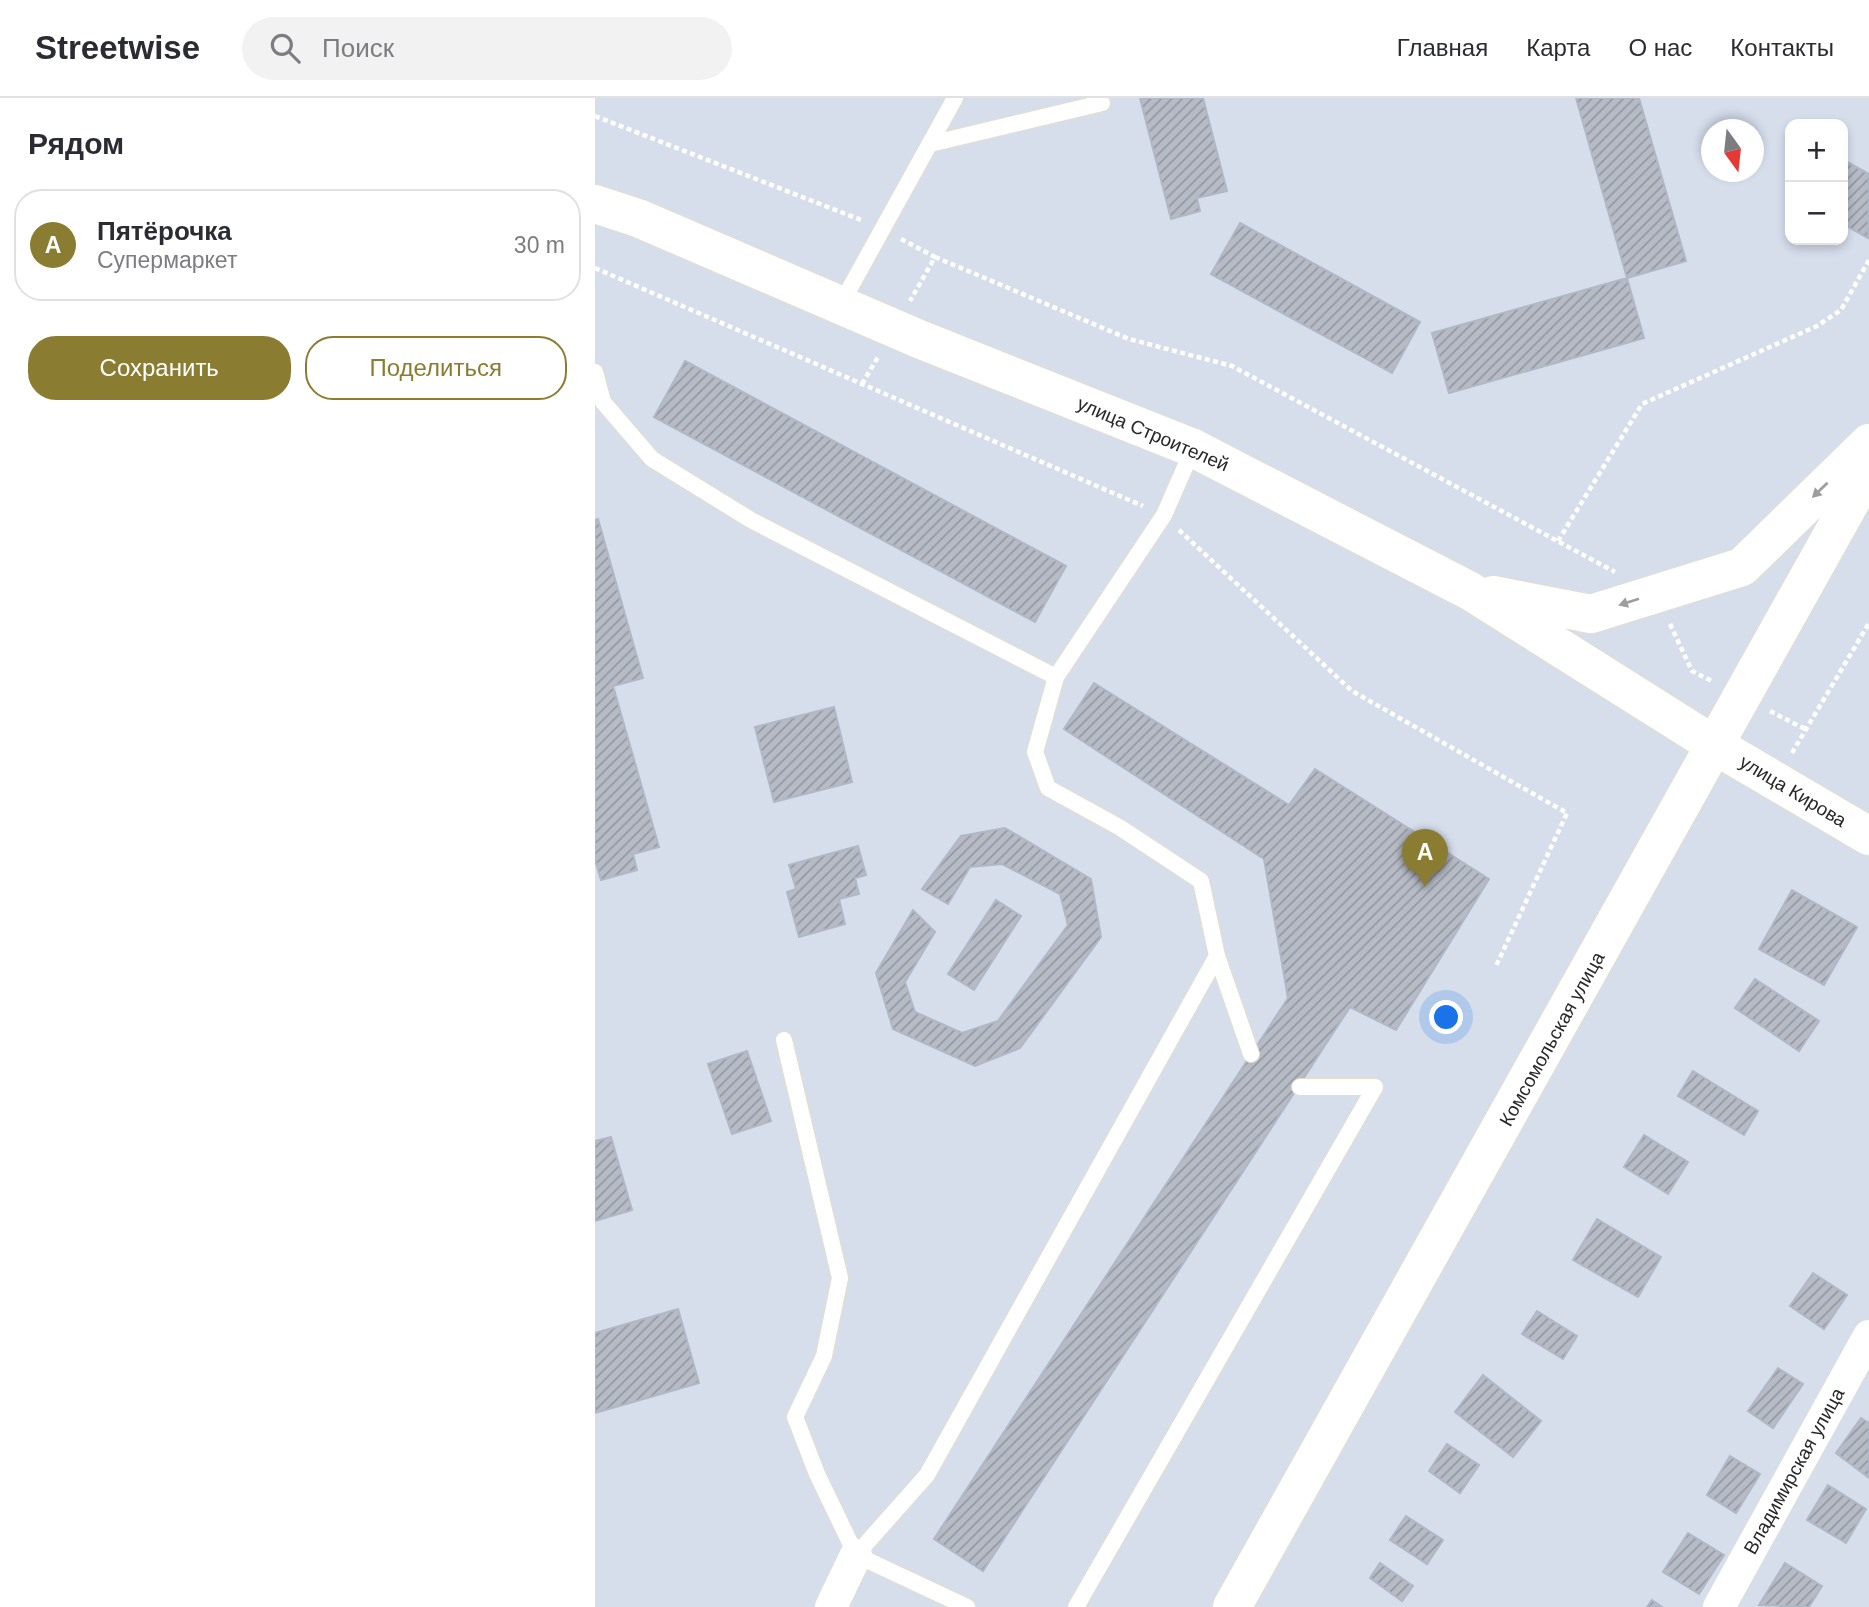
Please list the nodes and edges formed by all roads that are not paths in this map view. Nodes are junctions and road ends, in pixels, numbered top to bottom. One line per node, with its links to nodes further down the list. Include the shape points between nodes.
1 (955, 98): 3 (lane)
2 (1102, 103): 3 (lane)
3 (930, 144): 5 (lane)
4 (595, 204): 5 (main road, улица Строителей)
5 (841, 304): 8 (main road, улица Строителей)
6 (595, 372): 11 (lane, via 603,402 652,459 751,520)
7 (1869, 443): 10 (main road, one-way to 10, via 1742,567 1591,614)
8 (1193, 448): 10 (main road, улица Строителей); 11 (lane, via 1164,515)
9 (1869, 469): 12 (main road, Комсомольская улица)
10 (1470, 591): 12 (main road, улица Строителей)
11 (1056, 677): 14 (lane, via 1035,752 1048,788 1119,827 1201,881)
12 (1716, 746): 13 (main road, улица Кирова); 23 (main road, Комсомольская улица)
13 (1869, 836)
14 (1217, 956): 16 (lane); 19 (lane, via 927,1475)
15 (783, 1040): 19 (lane, via 840,1278 824,1356 795,1417)
16 (1251, 1054)
17 (1300, 1087): 22 (lane, via 1375,1087)
18 (1869, 1336): 24 (street, Владимирская улица)
19 (856, 1555): 20 (street); 21 (lane)
20 (831, 1607)
21 (967, 1607)
22 (1076, 1607)
23 (1232, 1607)
24 (1719, 1607)

